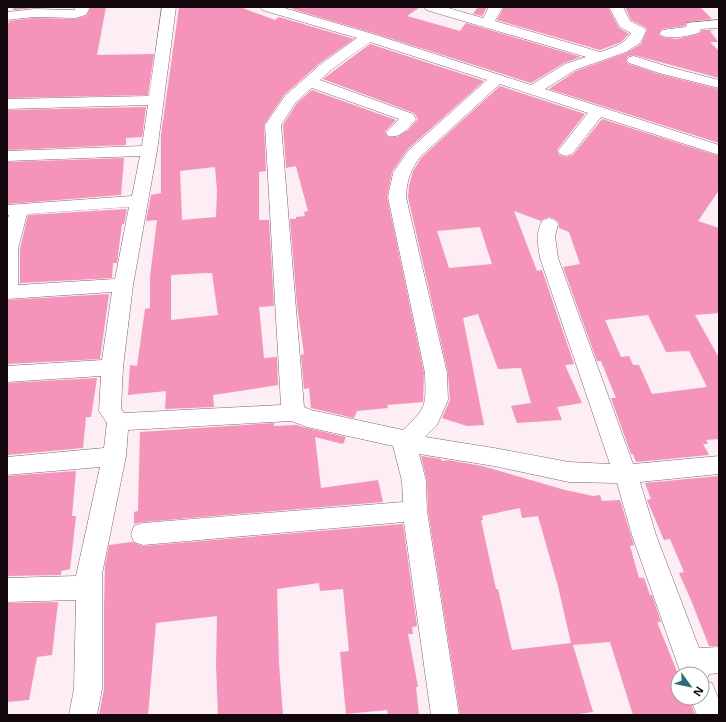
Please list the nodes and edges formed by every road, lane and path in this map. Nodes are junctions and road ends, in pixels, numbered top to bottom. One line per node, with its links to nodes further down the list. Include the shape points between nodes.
1 (83, 7): 7 (street, via 81,12 75,14 34,13)
2 (169, 7): 18 (street)
3 (267, 7): 11 (street)
4 (431, 7): 8 (street)
5 (496, 7): 8 (street)
6 (616, 7): 12 (street, via 625,24 639,31 635,40 612,53)
7 (7, 16)
8 (487, 23): 12 (street)
9 (719, 24): 10 (street, via 692,26 694,30)
10 (667, 32)
11 (368, 37): 14 (street); 15 (street, via 326,67)
12 (599, 56): 17 (street, via 570,67)
13 (634, 60): 16 (street)
14 (497, 79): 17 (street); 35 (street, via 415,153 398,178 398,197 436,373 437,400 429,419)
15 (310, 82): 21 (street, via 407,117 408,119); 33 (street, via 290,99 273,125)
16 (719, 84)
17 (533, 90): 20 (street)
18 (156, 100): 19 (street); 22 (street)
19 (7, 104)
20 (598, 111): 23 (street); 24 (street)
21 (394, 132)
22 (149, 150): 25 (street); 26 (street)
23 (719, 150)
24 (566, 151)
25 (7, 156)
26 (138, 201): 27 (street); 29 (street)
27 (13, 209): 30 (street)
28 (549, 224): 39 (street, via 546,236 549,258)
29 (123, 285): 30 (street); 31 (street)
30 (8, 292)
31 (112, 367): 32 (street); 34 (street, via 110,411)
32 (7, 374)
33 (292, 412): 34 (street); 35 (street, via 307,418 403,440)
34 (118, 422): 36 (street)
35 (404, 443): 39 (street, via 569,472); 40 (street, via 414,481)
36 (114, 456): 38 (street); 42 (street, via 88,574)
37 (719, 465): 39 (street)
38 (7, 466)
39 (624, 474): 45 (street)
40 (415, 511): 41 (street); 48 (street)
41 (143, 534)
42 (88, 588): 43 (street); 47 (street, via 88,689)
43 (7, 590)
44 (719, 660): 46 (street)
45 (691, 666)
46 (699, 666)
47 (83, 715)
48 (445, 715)

